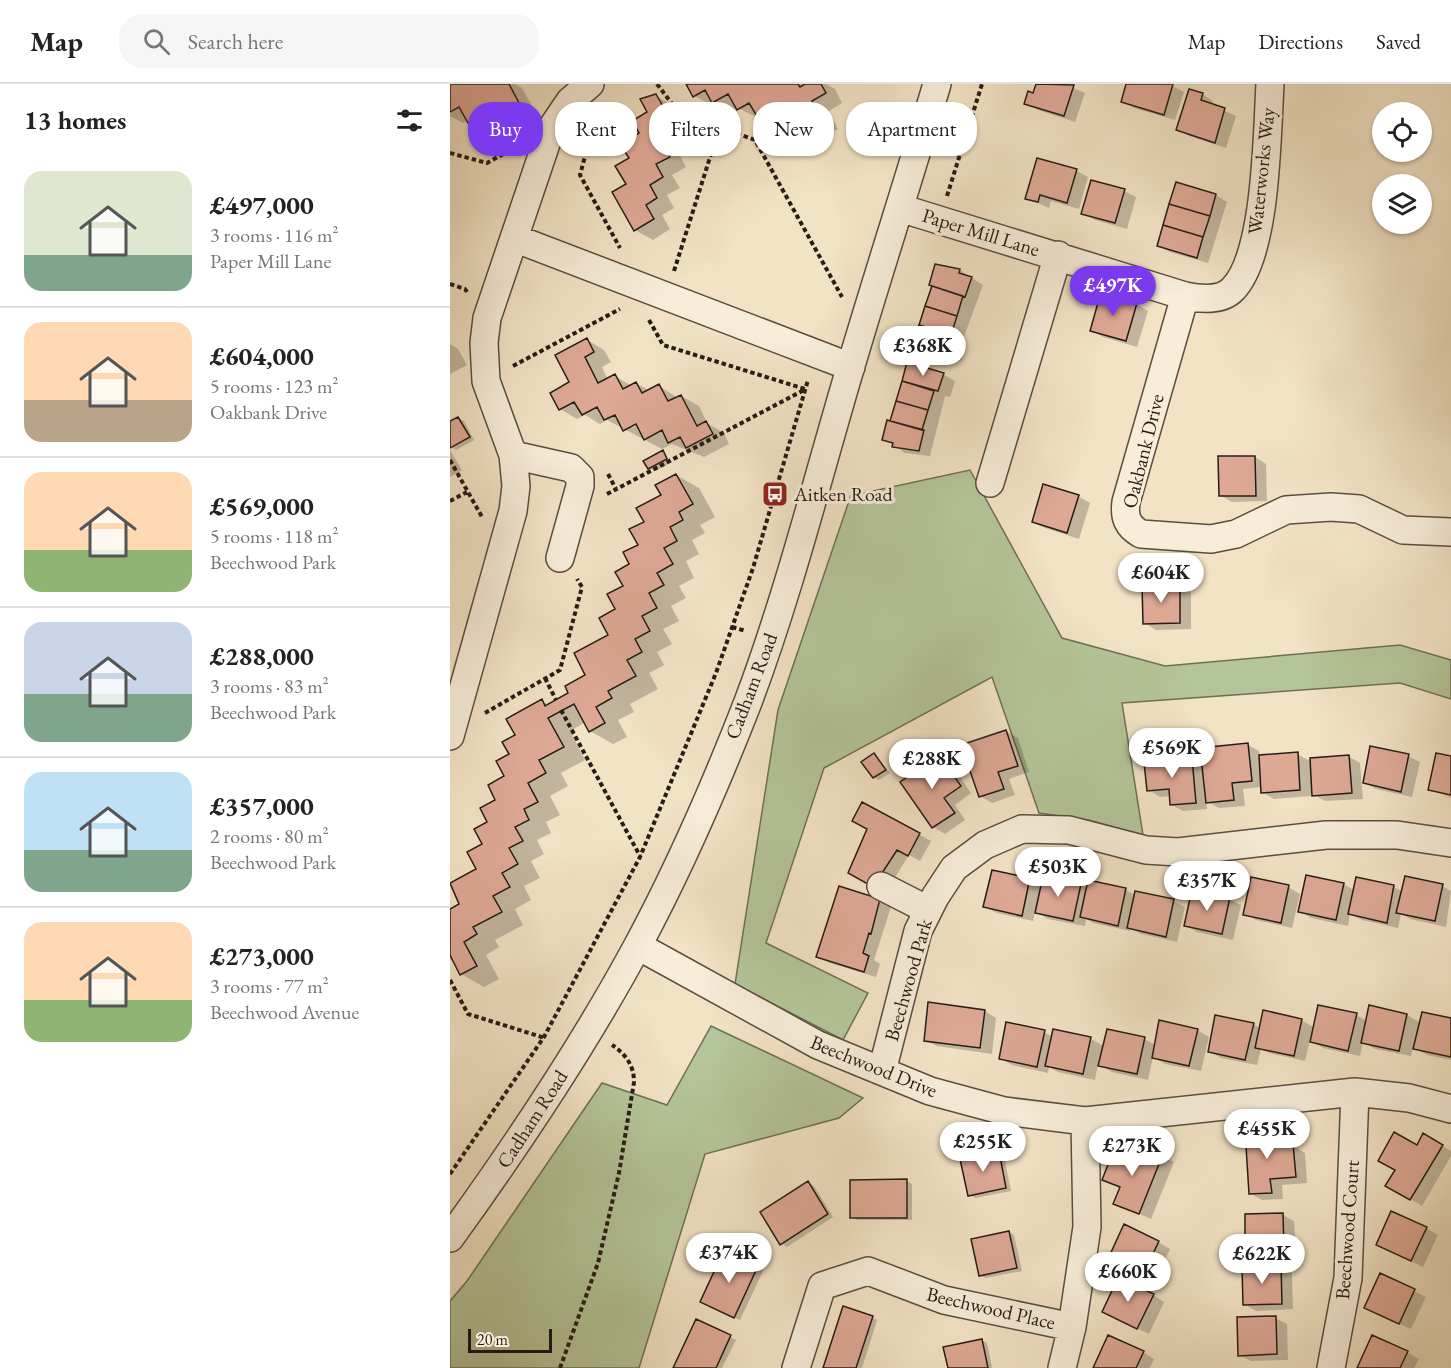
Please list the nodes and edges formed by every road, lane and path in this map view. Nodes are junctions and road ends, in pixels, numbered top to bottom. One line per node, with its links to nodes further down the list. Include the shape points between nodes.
1 (657, 84): 5 (path)
2 (937, 84): 10 (street, Cadham Road)
3 (1270, 84): 15 (street, Waterworks Way, via 1262,205 1247,265)
4 (594, 95): 6 (street, via 570,101); 13 (path, via 580,175)
5 (671, 102)
6 (551, 129): 8 (path, via 487,163); 11 (street)
7 (741, 136): 17 (path, via 755,140)
8 (450, 153)
9 (711, 156): 14 (path, via 675,270)
10 (900, 208): 12 (street, Paper Mill Lane); 21 (street, Cadham Road)
11 (513, 238): 20 (street); 22 (street, via 488,318 484,343)
12 (1058, 255): 16 (street, Paper Mill Lane); 26 (street)
13 (625, 257)
14 (667, 272)
15 (1233, 289): 16 (street, Paper Mill Lane, via 1211,298)
16 (1185, 296): 30 (street, Oakbank Drive, via 1126,502 1127,521 1132,529 1141,534 1211,539 1236,534 1286,510 1330,507 1359,509 1403,530)
17 (845, 303)
18 (627, 306): 22 (path)
19 (646, 314): 23 (path, via 663,345)
20 (815, 354): 21 (street); 23 (path)
21 (851, 367): 41 (street, Cadham Road, via 791,577 747,702)
22 (486, 381): 24 (street)
23 (805, 389): 28 (path); 38 (path, via 753,568 716,673)
24 (513, 455): 31 (street, via 513,511); 32 (street, via 571,468 580,477)
25 (450, 460): 27 (path)
26 (990, 483)
27 (467, 492): 29 (path); 31 (path)
28 (605, 494)
29 (450, 501)
30 (1451, 532)
31 (501, 552): 36 (street)
32 (567, 566): 33 (path, via 582,587 560,670)
33 (545, 678): 34 (path); 36 (path)
34 (556, 700)
35 (561, 711): 38 (path)
36 (451, 734)
37 (1451, 843): 40 (street, Beechwood Park, via 1397,835 1326,834 1178,852 1146,850 1069,830 1022,828 985,845 954,868)
38 (640, 857): 44 (path)
39 (881, 886): 40 (street)
40 (928, 910): 45 (street, Beechwood Park, via 918,930)
41 (638, 946): 43 (street, Cadham Road); 45 (street, Beechwood Drive, via 818,1045)
42 (450, 980): 44 (path, via 468,1014)
43 (588, 1031): 50 (street, Cadham Road, via 505,1161); 52 (path, via 620,1050 634,1071 634,1082 619,1173 598,1263)
44 (544, 1037): 49 (path)
45 (882, 1071): 48 (street, Beechwood Drive, via 930,1091 1004,1111)
46 (1355, 1092): 47 (street, Beechwood Drive, via 1409,1098); 48 (street, Beechwood Drive); 55 (street, Beechwood Court, via 1348,1278)
47 (1451, 1109)
48 (1085, 1121): 51 (street, via 1087,1227)
49 (450, 1174)
50 (450, 1238)
51 (1072, 1327): 53 (street, Beechwood Place, via 944,1300 868,1271 822,1286); 54 (street)
52 (560, 1368)
53 (796, 1368)
54 (1062, 1368)
55 (1330, 1368)

